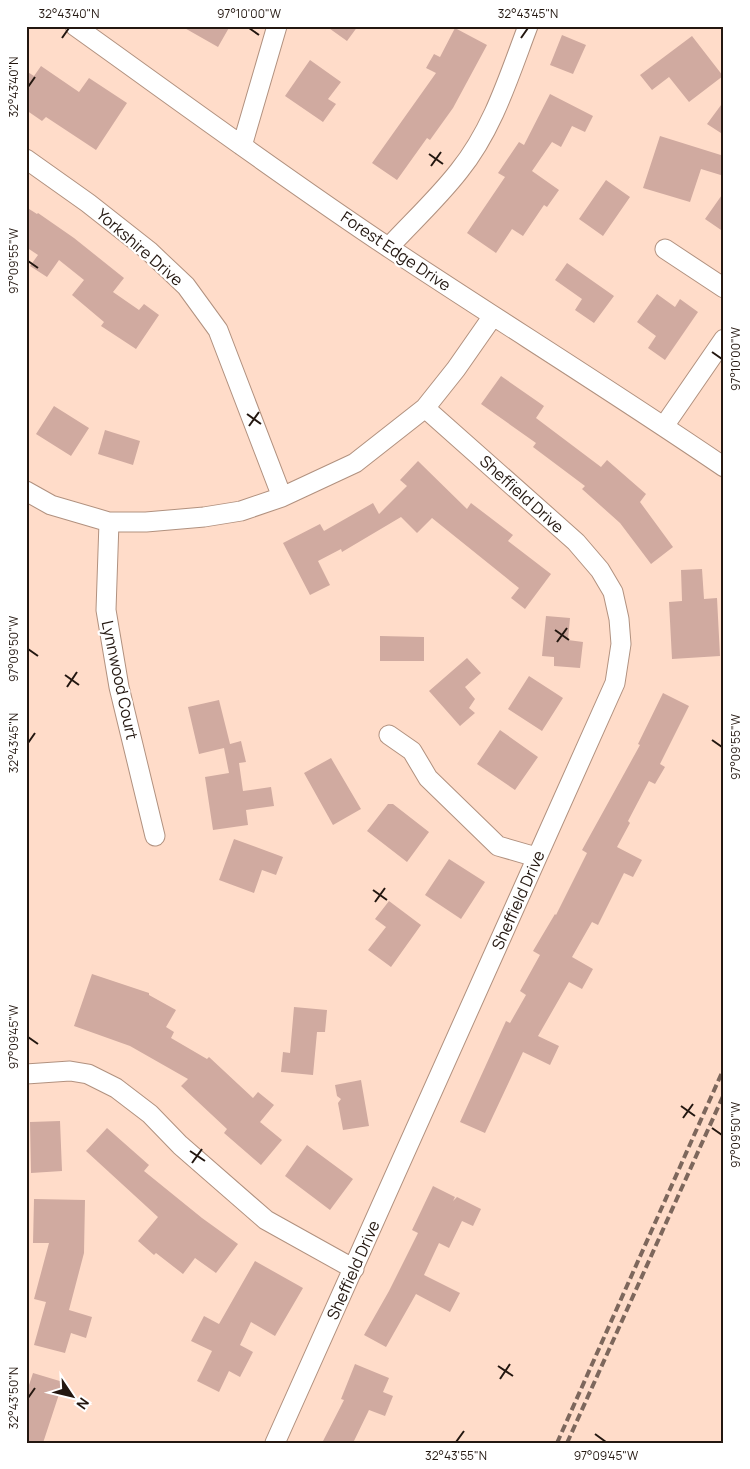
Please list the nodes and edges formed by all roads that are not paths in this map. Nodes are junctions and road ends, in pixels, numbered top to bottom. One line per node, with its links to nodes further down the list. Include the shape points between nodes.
1 (75, 26): 4 (street, Forest Edge Drive)
2 (277, 26): 4 (street)
3 (528, 26): 6 (street, via 499,104 460,171)
4 (242, 146): 6 (street, Forest Edge Drive)
5 (26, 160): 15 (street, Yorkshire Drive, via 149,251 186,286 218,330)
6 (389, 247): 9 (street, Forest Edge Drive)
7 (664, 249): 8 (street)
8 (724, 288)
9 (492, 316): 11 (street); 12 (street, Forest Edge Drive)
10 (724, 339): 12 (street)
11 (425, 408): 15 (street, via 355,463); 19 (street, Sheffield Drive, via 576,542 600,570 613,592 621,644 615,683)
12 (664, 426): 13 (street, Forest Edge Drive)
13 (724, 467)
14 (26, 491): 16 (street, via 51,505)
15 (282, 497): 16 (street, via 241,511 204,517)
16 (109, 522): 18 (street, Lynnwood Court, via 106,610 119,687)
17 (389, 735): 19 (street, via 412,751 428,778 498,846)
18 (156, 836)
19 (536, 857): 21 (street, Sheffield Drive)
20 (26, 1074): 21 (street, via 70,1071 88,1074 116,1088 150,1114 192,1156 266,1220)
21 (354, 1269): 22 (street, Sheffield Drive)
22 (275, 1443)

